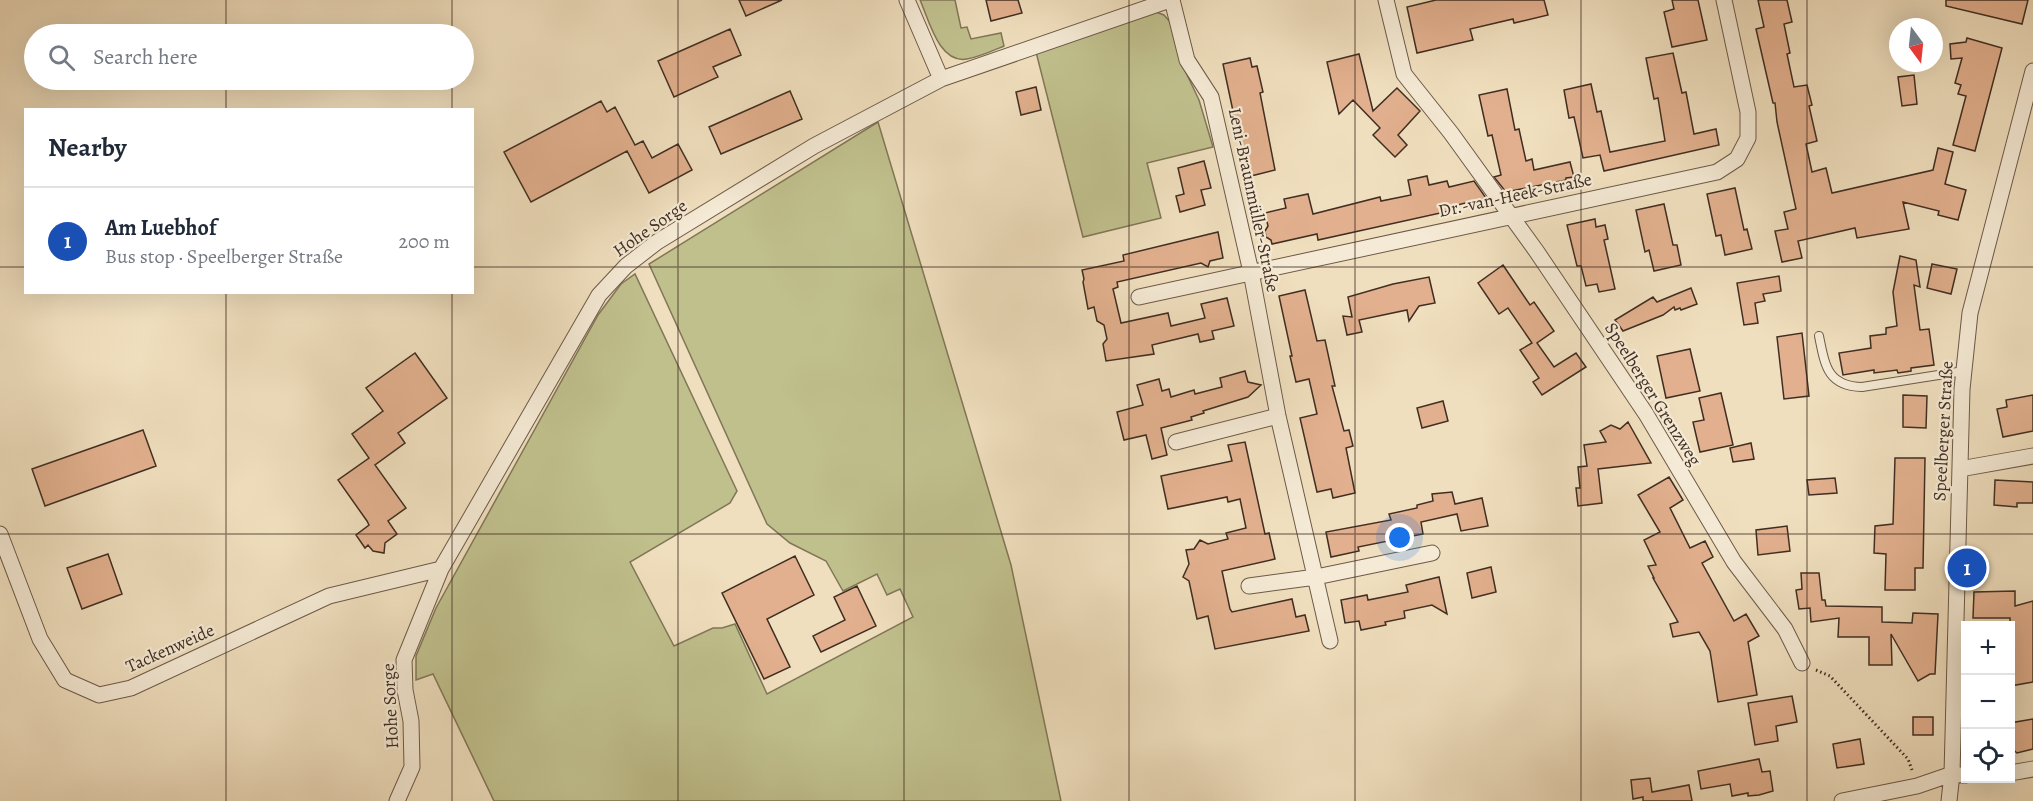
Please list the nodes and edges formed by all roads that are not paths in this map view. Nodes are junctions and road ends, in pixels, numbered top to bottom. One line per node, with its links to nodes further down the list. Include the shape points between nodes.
1 (907, 0): 6 (street)
2 (1171, 0): 6 (street, Hohe Sorge); 8 (street, Leni-Braunmüller-Straße, via 1187,60 1211,97)
3 (1386, 0): 7 (street, Speelberger Grenzweg, via 1404,74)
4 (1724, 0): 7 (street, Dr.-van-Heek-Straße, via 1748,112 1748,138 1737,159 1718,171)
5 (2033, 71): 11 (street, Speelberger Straße, via 1970,313)
6 (941, 79): 18 (street, Hohe Sorge, via 814,146 657,242 626,266 599,295)
7 (1513, 215): 8 (street, Dr.-van-Heek-Straße); 22 (street, Speelberger Grenzweg, via 1646,414 1734,562 1785,629)
8 (1251, 272): 9 (street, Dr.-van-Heek-Straße); 12 (street, Leni-Braunmüller-Straße)
9 (1139, 297)
10 (1818, 336): 11 (lane, via 1829,373 1849,386)
11 (1964, 371): 15 (street, Speelberger Straße)
12 (1278, 416): 13 (street); 19 (street, Leni-Braunmüller-Straße)
13 (1176, 442)
14 (2033, 456): 15 (street)
15 (1960, 469): 25 (street, Speelberger Straße)
16 (0, 534): 18 (street, Tackenweide, via 40,639 65,680 99,695 131,688 329,596)
17 (1432, 553): 19 (street)
18 (441, 569): 26 (street, Hohe Sorge, via 404,660 412,767)
19 (1316, 577): 20 (street); 21 (street, Leni-Braunmüller-Straße)
20 (1248, 586)
21 (1330, 640)
22 (1802, 663)
23 (2033, 769): 24 (street)
24 (2015, 772)
25 (1959, 775): 27 (street); 28 (street, Speelberger Straße)
26 (397, 801)
27 (1842, 801)
28 (1949, 801)

